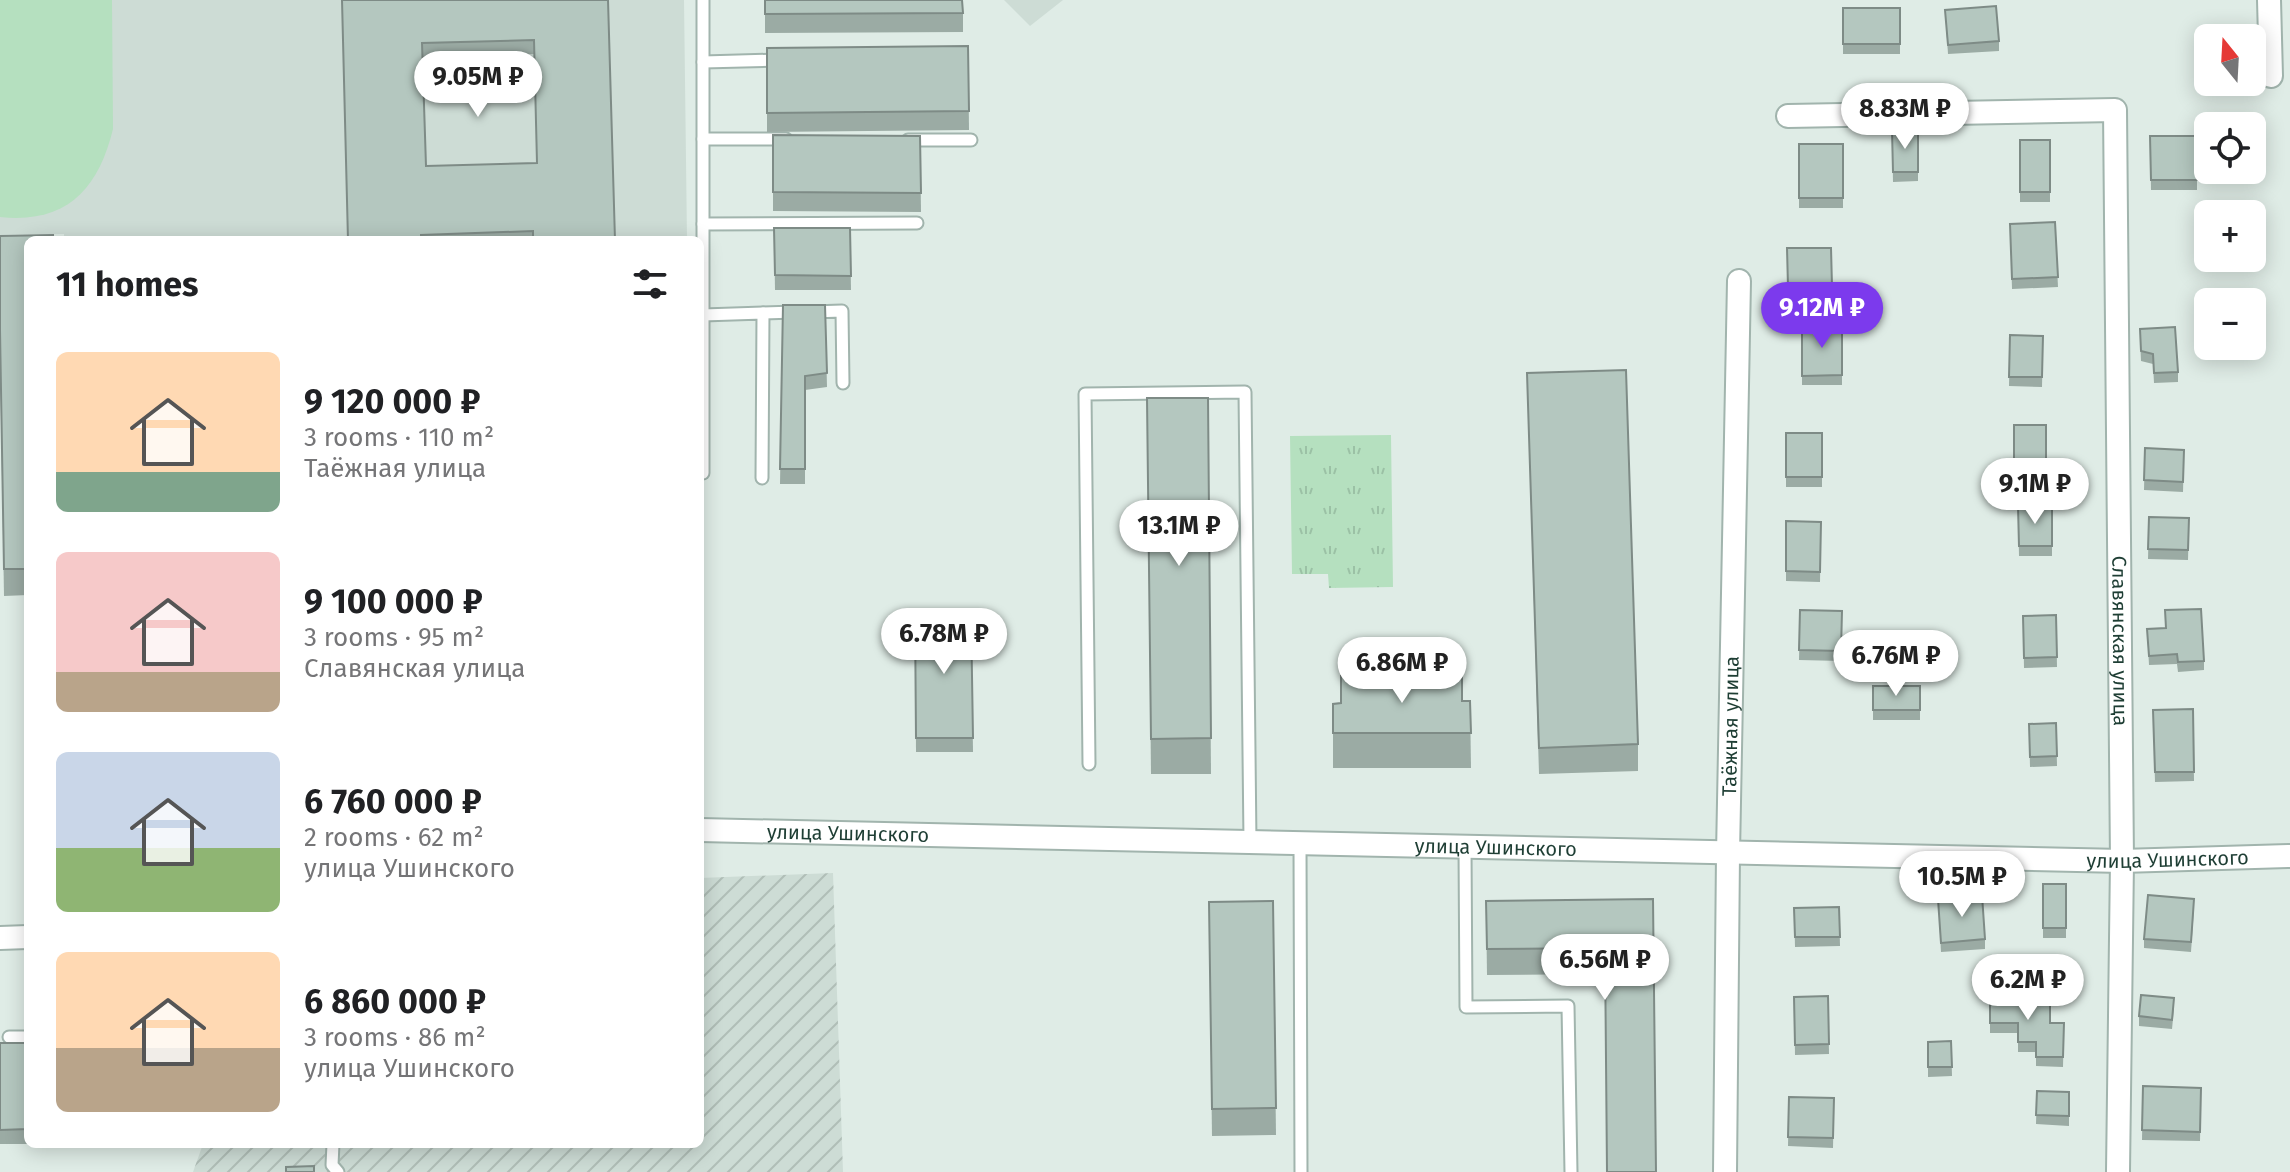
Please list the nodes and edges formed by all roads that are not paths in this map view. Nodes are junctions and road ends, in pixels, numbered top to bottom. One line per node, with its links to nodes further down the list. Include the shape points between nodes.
1 (703, 0): 4 (lane)
2 (2269, 0): 5 (street)
3 (783, 60): 4 (lane)
4 (703, 62): 7 (lane)
5 (2271, 76)
6 (1788, 116): 26 (street, Славянская улица, via 2115,110)
7 (703, 139): 8 (lane); 12 (lane)
8 (798, 139)
9 (892, 140): 10 (lane)
10 (971, 140)
11 (917, 223): 12 (lane)
12 (703, 224): 13 (lane)
13 (703, 236)
14 (1739, 281): 24 (street, Таёжная улица)
15 (763, 313): 16 (lane); 17 (lane, via 842,311); 18 (lane)
16 (704, 315)
17 (843, 383)
18 (762, 478)
19 (1089, 764): 21 (lane, via 1085,394 1245,392)
20 (704, 830): 21 (street, улица Ушинского)
21 (1250, 842): 22 (street, улица Ушинского)
22 (1300, 844): 23 (street, улица Ушинского); 33 (lane)
23 (1465, 848): 24 (street, улица Ушинского); 34 (lane, via 1466,1007 1568,1006)
24 (1728, 854): 26 (street, улица Ушинского); 35 (street, Таёжная улица)
25 (2290, 856): 26 (street, улица Ушинского)
26 (2122, 861): 36 (street, Славянская улица)
27 (24, 937): 28 (street)
28 (0, 938)
29 (9, 1037): 30 (lane)
30 (24, 1037)
31 (333, 1148): 32 (lane, via 332,1165)
32 (338, 1172)
33 (1301, 1172)
34 (1571, 1172)
35 (1725, 1172)
36 (2118, 1172)

